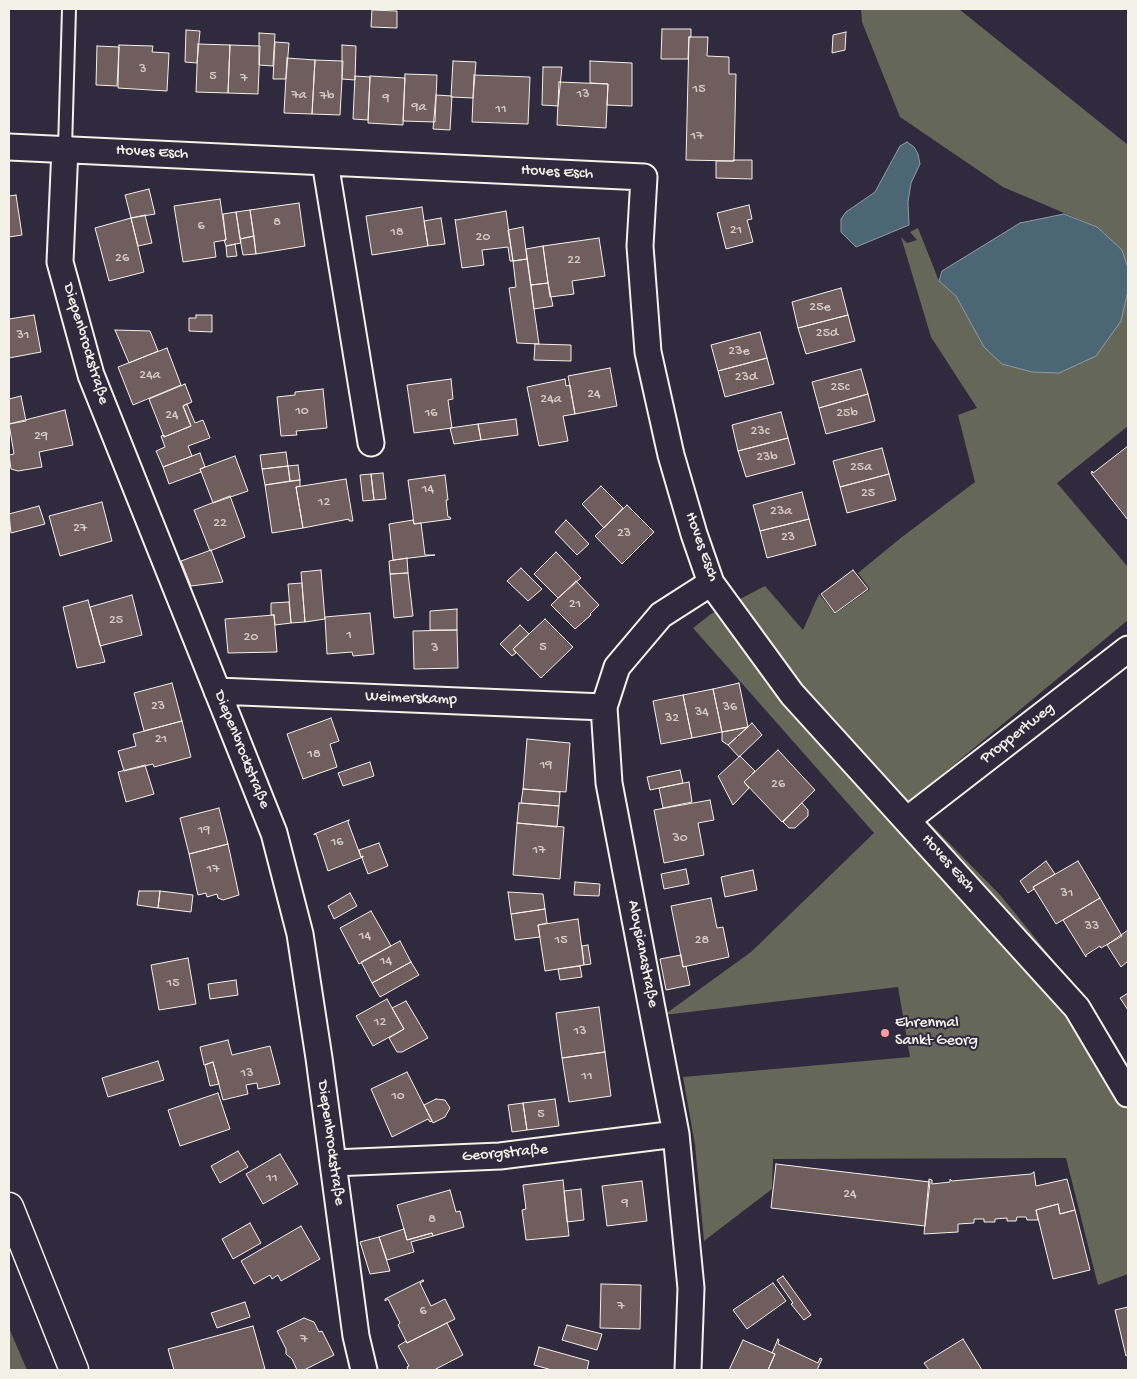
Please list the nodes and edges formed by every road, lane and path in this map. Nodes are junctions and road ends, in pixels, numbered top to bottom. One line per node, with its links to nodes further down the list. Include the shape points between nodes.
1 (69, 9): 3 (lane)
2 (9, 147): 3 (street, Hoves Esch)
3 (65, 148): 4 (street, Hoves Esch); 8 (street, Diepenbrockstraße, via 60,262 91,374)
4 (325, 162): 5 (street); 6 (street, Hoves Esch, via 644,177 640,246 648,352 671,455)
5 (371, 443)
6 (711, 582): 9 (street, Aloysianastraße, via 661,615 617,667); 10 (street, Hoves Esch, via 792,694)
7 (1128, 649): 10 (street, Proppertweg)
8 (217, 691): 9 (street, Weimerskamp); 13 (street, Diepenbrockstraße, via 274,833 300,934)
9 (604, 707): 12 (street, Aloysianastraße, via 609,783)
10 (907, 820): 11 (street, Hoves Esch, via 1077,1008)
11 (1128, 1094)
12 (676, 1134): 13 (street, Georgstraße, via 500,1156); 17 (street, Aloysianastraße, via 691,1288)
13 (333, 1163): 16 (street, Diepenbrockstraße, via 356,1336)
14 (9, 1207): 15 (main road)
15 (74, 1370)
16 (364, 1370)
17 (688, 1370)

